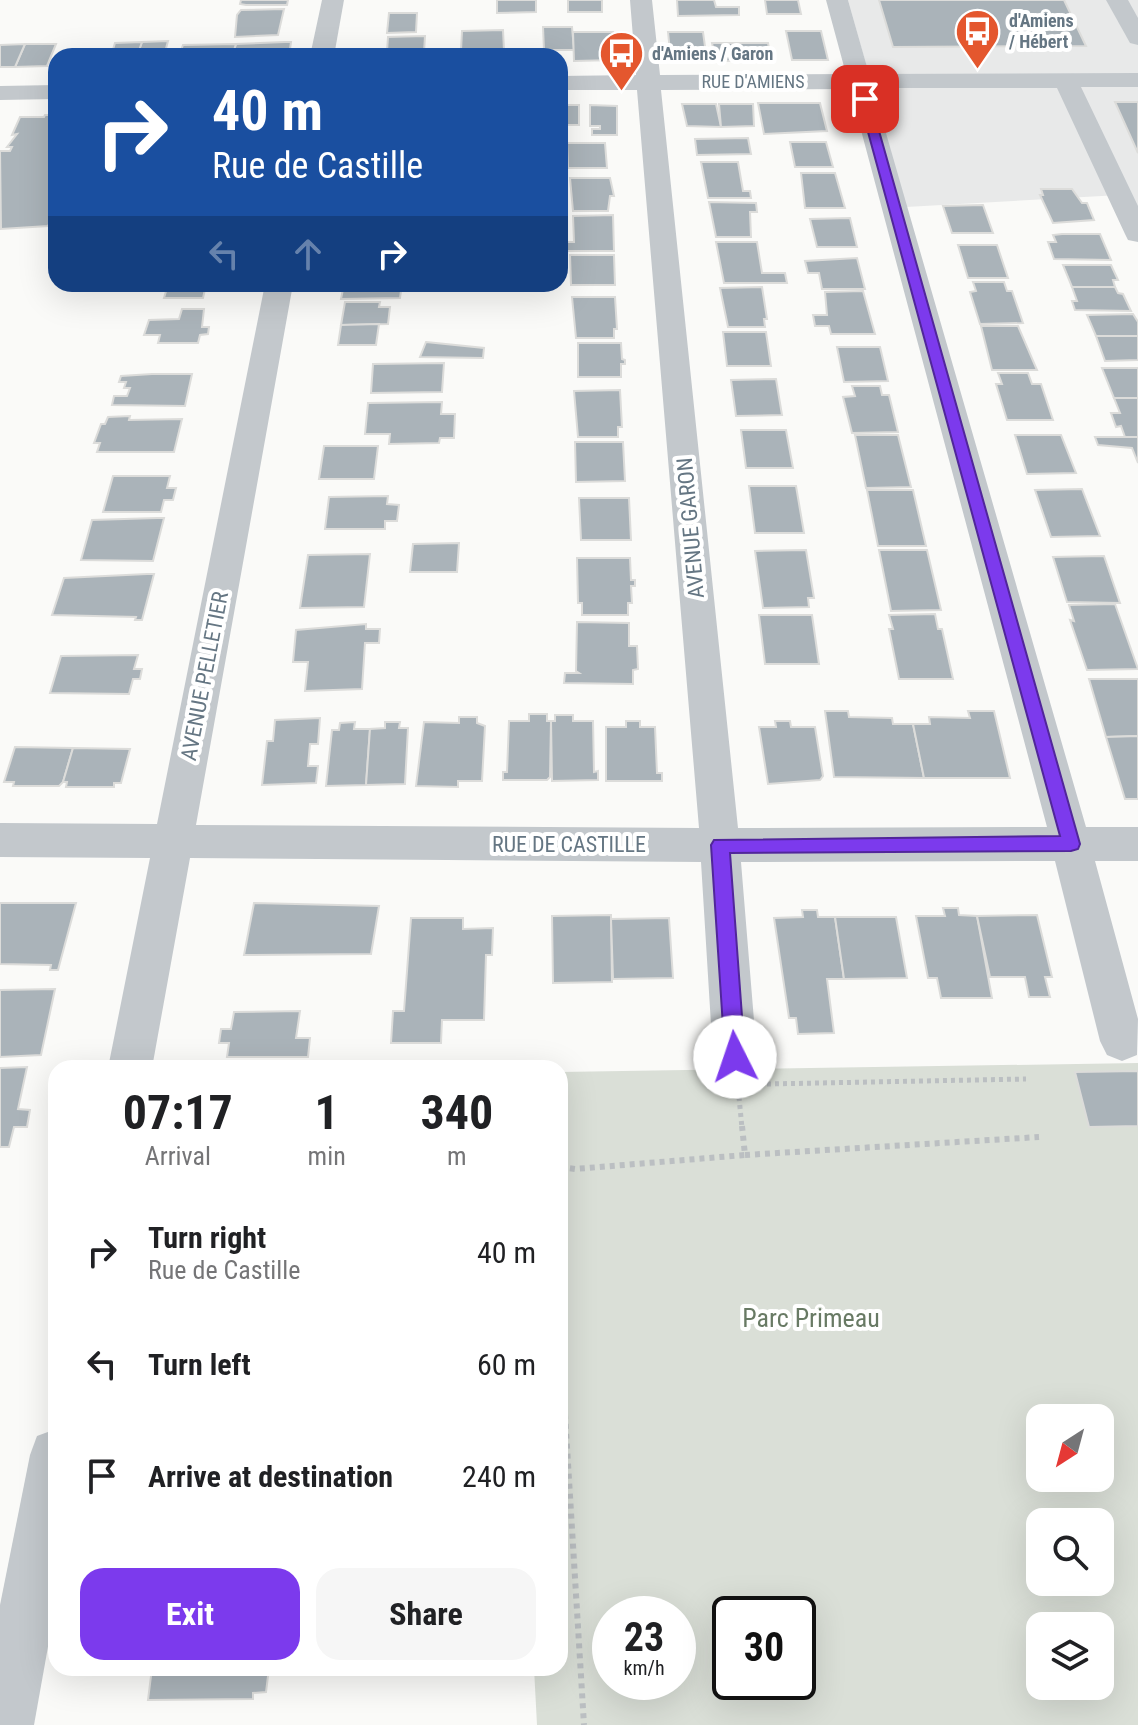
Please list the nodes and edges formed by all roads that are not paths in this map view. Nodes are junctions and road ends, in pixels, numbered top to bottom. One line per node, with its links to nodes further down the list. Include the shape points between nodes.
1 (333, 0): 6 (street)
2 (641, 0): 9 (street, AVENUE GARON)
3 (837, 0): 10 (street)
4 (1117, 0): 5 (street)
5 (1138, 38)
6 (324, 48)
7 (1138, 80): 8 (street, RUE D'AMIENS)
8 (1066, 81): 10 (street, RUE D'AMIENS); 16 (street)
9 (648, 82): 10 (street, RUE D'AMIENS); 11 (street, RUE D'AMIENS); 22 (street, AVENUE GARON)
10 (859, 82): 20 (street)
11 (568, 83)
12 (48, 92): 13 (street)
13 (0, 93)
14 (48, 93): 15 (street, via 27,109)
15 (0, 116)
16 (1135, 221)
17 (277, 292): 19 (street, AVENUE PELLETIER)
18 (0, 840): 19 (street, RUE DE CASTILLE)
19 (173, 842): 22 (street, RUE DE CASTILLE); 24 (street, AVENUE PELLETIER)
20 (1071, 844): 21 (street, RUE DE CASTILLE); 22 (street, RUE DE CASTILLE); 23 (street)
21 (1138, 844)
22 (720, 845): 25 (street, AVENUE GARON)
23 (1122, 1041)
24 (132, 1060)
25 (737, 1070)
26 (48, 1497): 27 (street)
27 (5, 1725)

